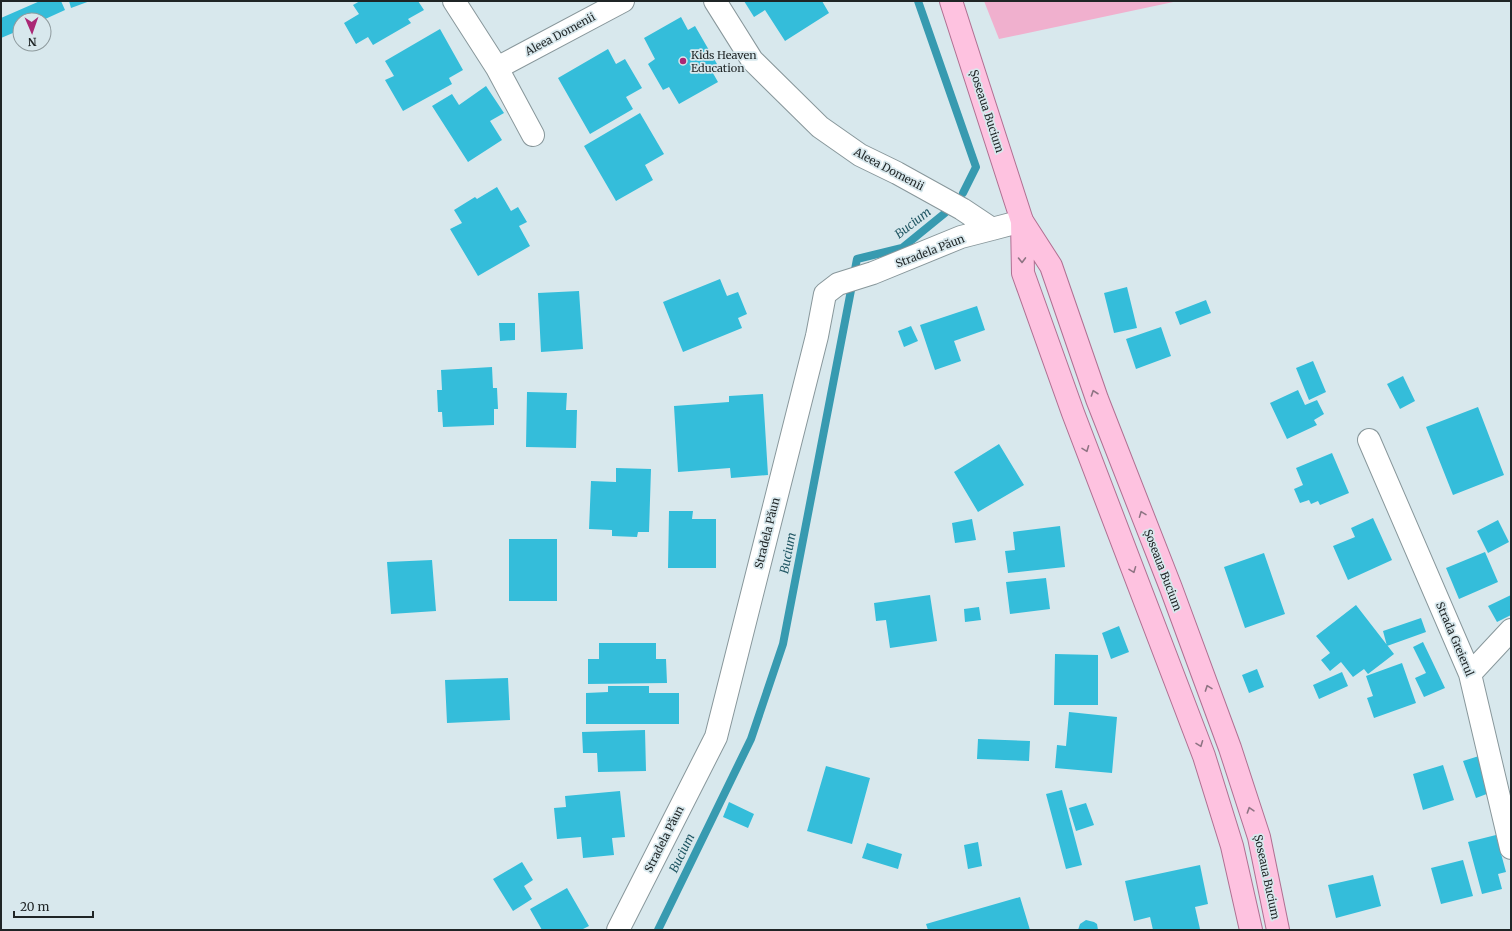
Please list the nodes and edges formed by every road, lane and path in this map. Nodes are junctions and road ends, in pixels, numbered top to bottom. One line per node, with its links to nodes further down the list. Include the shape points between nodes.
1 (454, 1): 5 (street)
2 (623, 1): 5 (street, Aleea Domenii)
3 (714, 1): 8 (street, Aleea Domenii, via 752,60 820,127 860,156 897,173)
4 (952, 1): 7 (main road, Șoseaua Bucium)
5 (497, 68): 6 (street)
6 (533, 135)
7 (1022, 221): 8 (street); 14 (main road, Șoseaua Bucium, one-way to 14, via 1022,273 1204,756 1232,846); 15 (main road, Șoseaua Bucium, one-way to 7, via 1259,837 1230,748 1097,399 1051,266)
8 (992, 229): 13 (street, Stradela Păun, via 838,284 825,294 817,336 716,736)
9 (1369, 440): 11 (street, Strada Greierul)
10 (1511, 630): 11 (street)
11 (1470, 674): 12 (street, Strada Greierul)
12 (1511, 848)
13 (618, 930)
14 (1251, 930)
15 (1278, 930)

